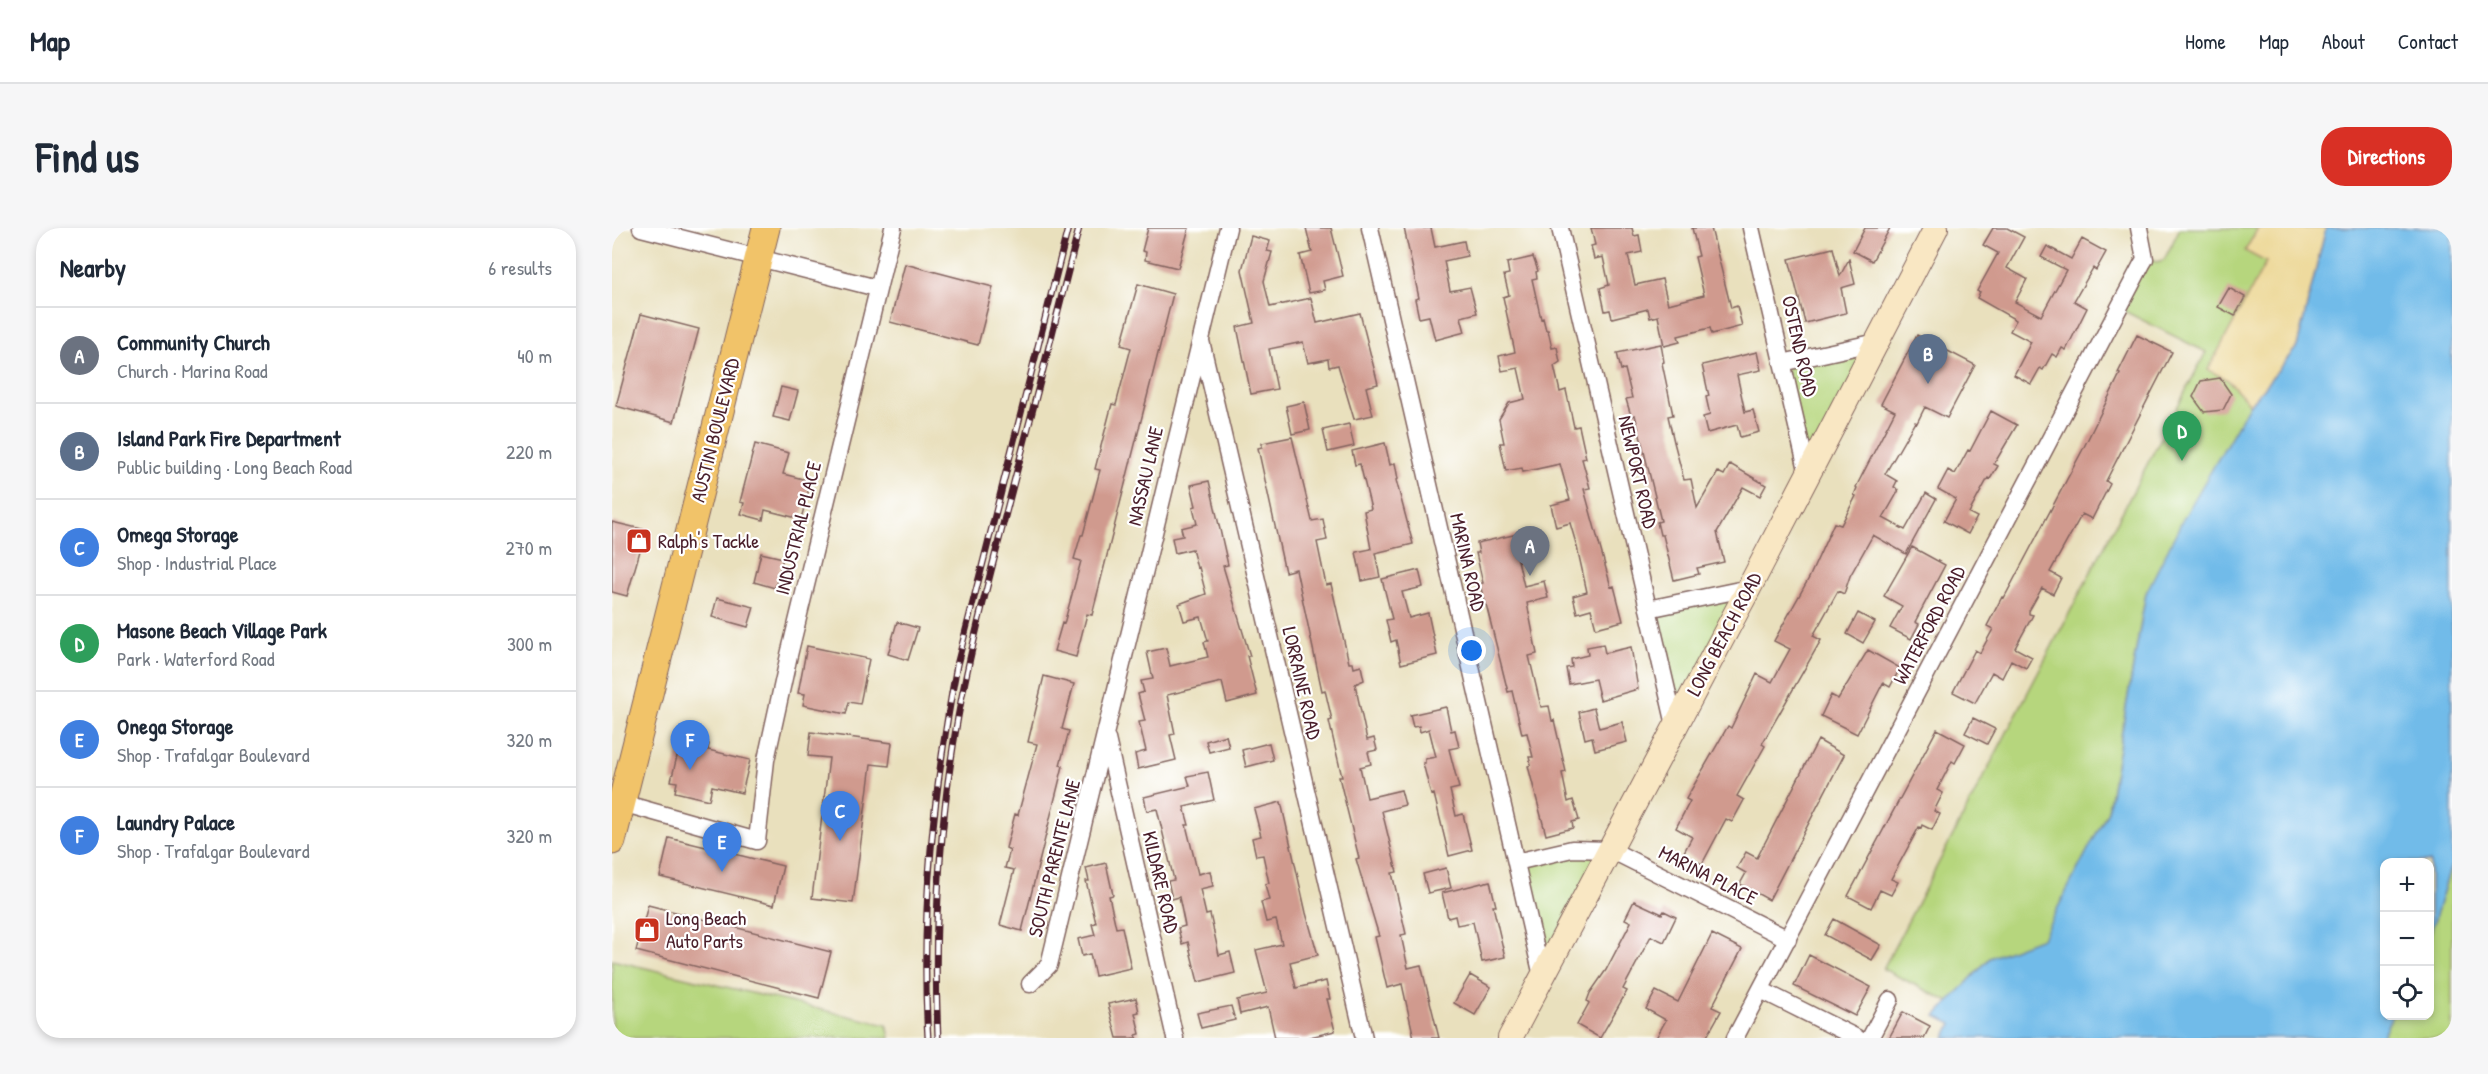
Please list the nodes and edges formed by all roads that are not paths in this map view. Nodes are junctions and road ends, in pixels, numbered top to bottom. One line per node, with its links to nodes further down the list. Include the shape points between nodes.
1 (641, 228): 10 (street)
2 (766, 228): 10 (main road, AUSTIN BOULEVARD)
3 (893, 228): 11 (street, INDUSTRIAL PLACE)
4 (1228, 228): 12 (street, NASSAU LANE)
5 (1370, 228): 23 (street, MARINA ROAD)
6 (1560, 228): 17 (street, NEWPORT ROAD)
7 (1751, 228): 14 (street, OSTEND ROAD)
8 (1936, 228): 13 (main road, LONG BEACH ROAD)
9 (2139, 228): 24 (street, WATERFORD ROAD, via 2145,259)
10 (759, 258): 11 (street); 20 (main road, AUSTIN BOULEVARD)
11 (877, 288): 20 (street, INDUSTRIAL PLACE, via 766,760 757,841)
12 (1200, 337): 19 (street, NASSAU LANE); 30 (street, LORRAINE ROAD)
13 (1877, 342): 14 (street); 15 (main road, LONG BEACH ROAD)
14 (1782, 363): 15 (street, OSTEND ROAD)
15 (1808, 474): 16 (main road, LONG BEACH ROAD)
16 (1749, 588): 17 (street); 18 (main road, LONG BEACH ROAD)
17 (1648, 609): 18 (street, NEWPORT ROAD)
18 (1675, 725): 22 (main road, LONG BEACH ROAD)
19 (1106, 735): 26 (street, SOUTH PARENTE LANE, via 1049,965); 29 (street, KILDARE ROAD)
20 (617, 802): 21 (main road, AUSTIN BOULEVARD)
21 (612, 841)
22 (1611, 850): 23 (street, via 1572,849); 24 (street, MARINA PLACE); 25 (main road, LONG BEACH ROAD)
23 (1516, 862): 25 (street, MARINA ROAD)
24 (1788, 939): 27 (street, WATERFORD ROAD)
25 (1542, 976): 31 (main road, LONG BEACH ROAD)
26 (1030, 984)
27 (1761, 990): 32 (street, WATERFORD ROAD); 33 (street)
28 (1890, 1000): 34 (street)
29 (1175, 1038)
30 (1364, 1038)
31 (1510, 1038)
32 (1736, 1038)
33 (1857, 1038)
34 (1870, 1038)

